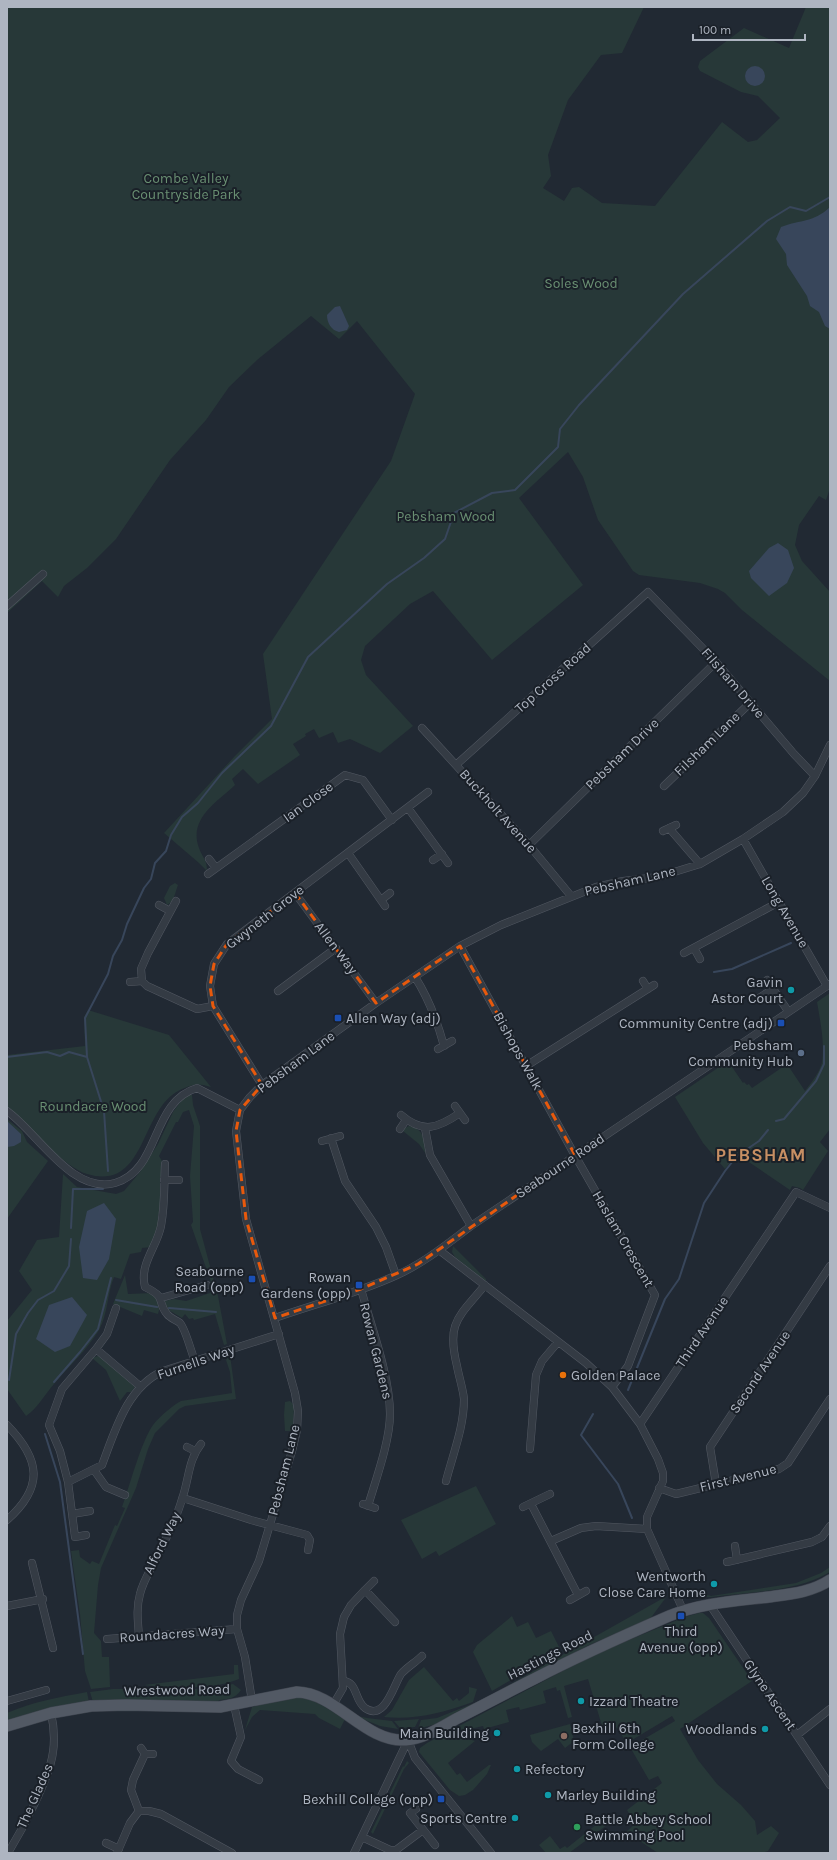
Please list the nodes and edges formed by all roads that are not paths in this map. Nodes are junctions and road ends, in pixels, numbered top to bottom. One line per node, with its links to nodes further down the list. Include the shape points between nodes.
1 (43, 574): 3 (street)
2 (648, 592): 4 (street, Filsham Drive); 8 (street, Top Cross Road)
3 (7, 606)
4 (716, 662): 5 (street, Filsham Drive); 16 (street, Pebsham Drive)
5 (750, 703): 9 (street, Filsham Drive); 10 (street, Filsham Lane)
6 (422, 728): 8 (street, Buckholt Avenue)
7 (830, 746): 9 (street, Pebsham Lane)
8 (457, 764): 16 (street, Buckholt Avenue)
9 (815, 776): 15 (street, Pebsham Lane, via 803,793 783,812)
10 (664, 786)
11 (428, 792): 12 (street, Gwyneth Grove)
12 (408, 808): 13 (street, Gwyneth Grove); 18 (street)
13 (392, 820): 17 (street, Gwyneth Grove); 23 (street, Ian Close, via 363,780 345,775)
14 (669, 828): 22 (street)
15 (742, 839): 22 (street, Pebsham Lane); 29 (street, Long Avenue)
16 (529, 845): 27 (street, Buckholt Avenue)
17 (348, 853): 25 (street, Gwyneth Grove); 26 (street, via 383,903)
18 (442, 854): 20 (street); 21 (street)
19 (209, 859): 23 (street)
20 (433, 860)
21 (448, 863)
22 (700, 864): 27 (street, Pebsham Lane, via 658,877 596,887)
23 (216, 868): 24 (street, Ian Close)
24 (208, 874)
25 (295, 893): 33 (street, Allen Way); 49 (street, Gwyneth Grove, via 227,944 214,964 210,986)
26 (390, 893)
27 (571, 896): 32 (street, Pebsham Lane, via 501,925)
28 (176, 901): 31 (street)
29 (779, 902): 34 (street); 44 (street, Long Avenue)
30 (159, 905): 31 (street)
31 (170, 912): 40 (street, via 141,969)
32 (460, 946): 37 (street, Pebsham Lane); 52 (street, Bishops Walk)
33 (336, 948): 43 (street); 48 (street, Allen Way)
34 (694, 948): 35 (street); 36 (street)
35 (684, 953)
36 (700, 959)
37 (415, 977): 48 (street, Pebsham Lane); 51 (street, via 432,1008 441,1047)
38 (280, 979): 43 (street)
39 (767, 980): 45 (street)
40 (142, 981): 42 (street); 49 (street, via 147,986 197,1009)
41 (643, 981): 52 (street, via 651,987)
42 (130, 982)
43 (285, 985): 46 (street)
44 (829, 985): 50 (street, Seabourne Road)
45 (773, 989): 47 (street); 50 (street)
46 (278, 991)
47 (759, 998)
48 (376, 1002): 53 (street, Pebsham Lane)
49 (213, 1006): 53 (street, Gwyneth Grove)
50 (788, 1011): 64 (street, Seabourne Road)
51 (452, 1041)
52 (526, 1066): 64 (street, Bishops Walk)
53 (262, 1085): 55 (street, Pebsham Lane)
54 (455, 1106): 57 (street)
55 (240, 1110): 56 (street, via 197,1088 186,1091 167,1111 139,1167 121,1181 112,1184 86,1181 75,1174 45,1149); 78 (street, Pebsham Lane, via 236,1131 246,1219)
56 (7, 1111)
57 (460, 1113): 58 (street); 59 (street, via 444,1124)
58 (465, 1120)
59 (425, 1128): 60 (street, via 403,1117); 69 (street, via 430,1154)
60 (400, 1129)
61 (340, 1136): 62 (street)
62 (331, 1138): 63 (street); 72 (street, via 344,1181 376,1227)
63 (322, 1141)
64 (575, 1155): 69 (street, Seabourne Road); 84 (street, Haslam Crescent, via 656,1294 628,1366)
65 (165, 1164): 66 (street)
66 (164, 1180): 67 (street); 76 (street, via 161,1227 143,1277 145,1287 156,1292)
67 (178, 1180)
68 (830, 1208): 86 (street, Third Avenue, via 796,1192)
69 (471, 1226): 70 (street, Seabourne Road)
70 (439, 1250): 72 (street, Seabourne Road); 74 (street)
71 (830, 1266): 95 (street, Second Avenue, via 710,1446)
72 (396, 1276): 75 (street, Seabourne Road)
73 (208, 1285): 76 (street)
74 (484, 1285): 80 (street); 93 (street, via 454,1325 453,1352 464,1398 453,1471)
75 (360, 1289): 78 (street, Seabourne Road); 101 (street, Rowan Gardens, via 386,1383 390,1415)
76 (161, 1298): 82 (street, via 168,1316 181,1324)
77 (116, 1308): 81 (street, via 106,1334)
78 (275, 1318): 79 (street, Pebsham Lane)
79 (279, 1334): 82 (street, Furnells Way); 106 (street, Pebsham Lane, via 298,1411 297,1430)
80 (558, 1342): 84 (street); 89 (street, via 542,1362 536,1375)
81 (96, 1349): 83 (street); 94 (street, via 62,1389 49,1425 60,1451)
82 (195, 1361): 83 (street, Furnells Way, via 155,1374)
83 (141, 1387): 92 (street, Furnells Way, via 123,1411 102,1465)
84 (612, 1387): 86 (street)
85 (830, 1399): 95 (street, First Avenue, via 788,1463 780,1469)
86 (640, 1424): 96 (street, via 663,1473)
87 (7, 1425): 105 (street, via 24,1446 32,1461 34,1475 32,1488 21,1507)
88 (201, 1444): 91 (street, Alford Way)
89 (528, 1444)
90 (187, 1447): 91 (street)
91 (195, 1451): 99 (street, Alford Way)
92 (94, 1470): 94 (street, Furnells Way); 98 (street, via 106,1487)
93 (446, 1480)
94 (68, 1482): 104 (street)
95 (716, 1484): 96 (street, First Avenue, via 676,1494)
96 (660, 1488): 108 (street, via 647,1517)
97 (550, 1494): 100 (street)
98 (125, 1495)
99 (183, 1498): 106 (street); 128 (street, Alford Way, via 159,1554 144,1578 137,1613)
100 (531, 1504): 102 (street); 110 (street)
101 (369, 1506)
102 (523, 1508)
103 (90, 1511): 104 (street)
104 (72, 1514): 109 (street, via 75,1537)
105 (7, 1520)
106 (270, 1525): 112 (street, via 307,1535 310,1540); 127 (street, Pebsham Lane, via 259,1561 241,1600)
107 (830, 1526): 113 (street, via 822,1537 812,1542)
108 (647, 1529): 110 (street, via 596,1526 581,1528); 125 (street)
109 (86, 1535)
110 (551, 1541): 120 (street)
111 (734, 1546): 113 (street)
112 (308, 1550)
113 (737, 1560): 114 (street)
114 (727, 1562)
115 (32, 1563): 121 (street)
116 (830, 1580): 123 (main road, Hastings Road, via 798,1593)
117 (374, 1581): 118 (street)
118 (365, 1590): 126 (street); 132 (street, via 344,1617 340,1634)
119 (586, 1591): 120 (street)
120 (578, 1595): 122 (street)
121 (43, 1599): 124 (street); 130 (street)
122 (570, 1600)
123 (710, 1605): 125 (main road, Hastings Road); 141 (street, Glyne Ascent)
124 (7, 1606)
125 (683, 1610): 142 (main road, Hastings Road, via 591,1649 438,1729)
126 (395, 1622)
127 (237, 1629): 128 (street, Roundacres Way); 135 (street, Pebsham Lane, via 245,1657)
128 (139, 1637): 129 (street, Roundacres Way)
129 (107, 1639)
130 (53, 1648)
131 (422, 1656): 132 (street, via 401,1675 388,1700 378,1710 370,1711 365,1708 360,1703 354,1686 348,1681)
132 (343, 1681): 137 (street, via 341,1694)
133 (46, 1690): 134 (street)
134 (7, 1700)
135 (252, 1701): 136 (main road, Wrestwood Road); 137 (main road, Wrestwood Road, via 309,1692)
136 (234, 1705): 139 (main road, Wrestwood Road, via 91,1706); 144 (street, via 241,1737 231,1762 238,1769)
137 (333, 1705): 142 (main road, Wrestwood Road, via 377,1733 398,1740)
138 (830, 1709): 141 (street)
139 (51, 1713): 140 (main road, Wrestwood Road); 153 (street, The Glades, via 55,1739 50,1765)
140 (7, 1726)
141 (797, 1736): 145 (street, Glyne Ascent)
142 (408, 1740): 149 (street); 156 (street, via 415,1758)
143 (141, 1748): 147 (street, via 149,1754 131,1790)
144 (259, 1780)
145 (830, 1785)
146 (416, 1809): 148 (street, via 410,1814)
147 (139, 1811): 152 (street, via 130,1823); 154 (street, via 161,1814)
148 (423, 1830): 149 (street, via 396,1850 390,1850); 151 (street)
149 (362, 1837): 155 (street)
150 (106, 1844): 152 (street)
151 (435, 1845)
152 (118, 1851)
153 (8, 1853)
154 (232, 1853)
155 (354, 1853)
156 (491, 1853)

